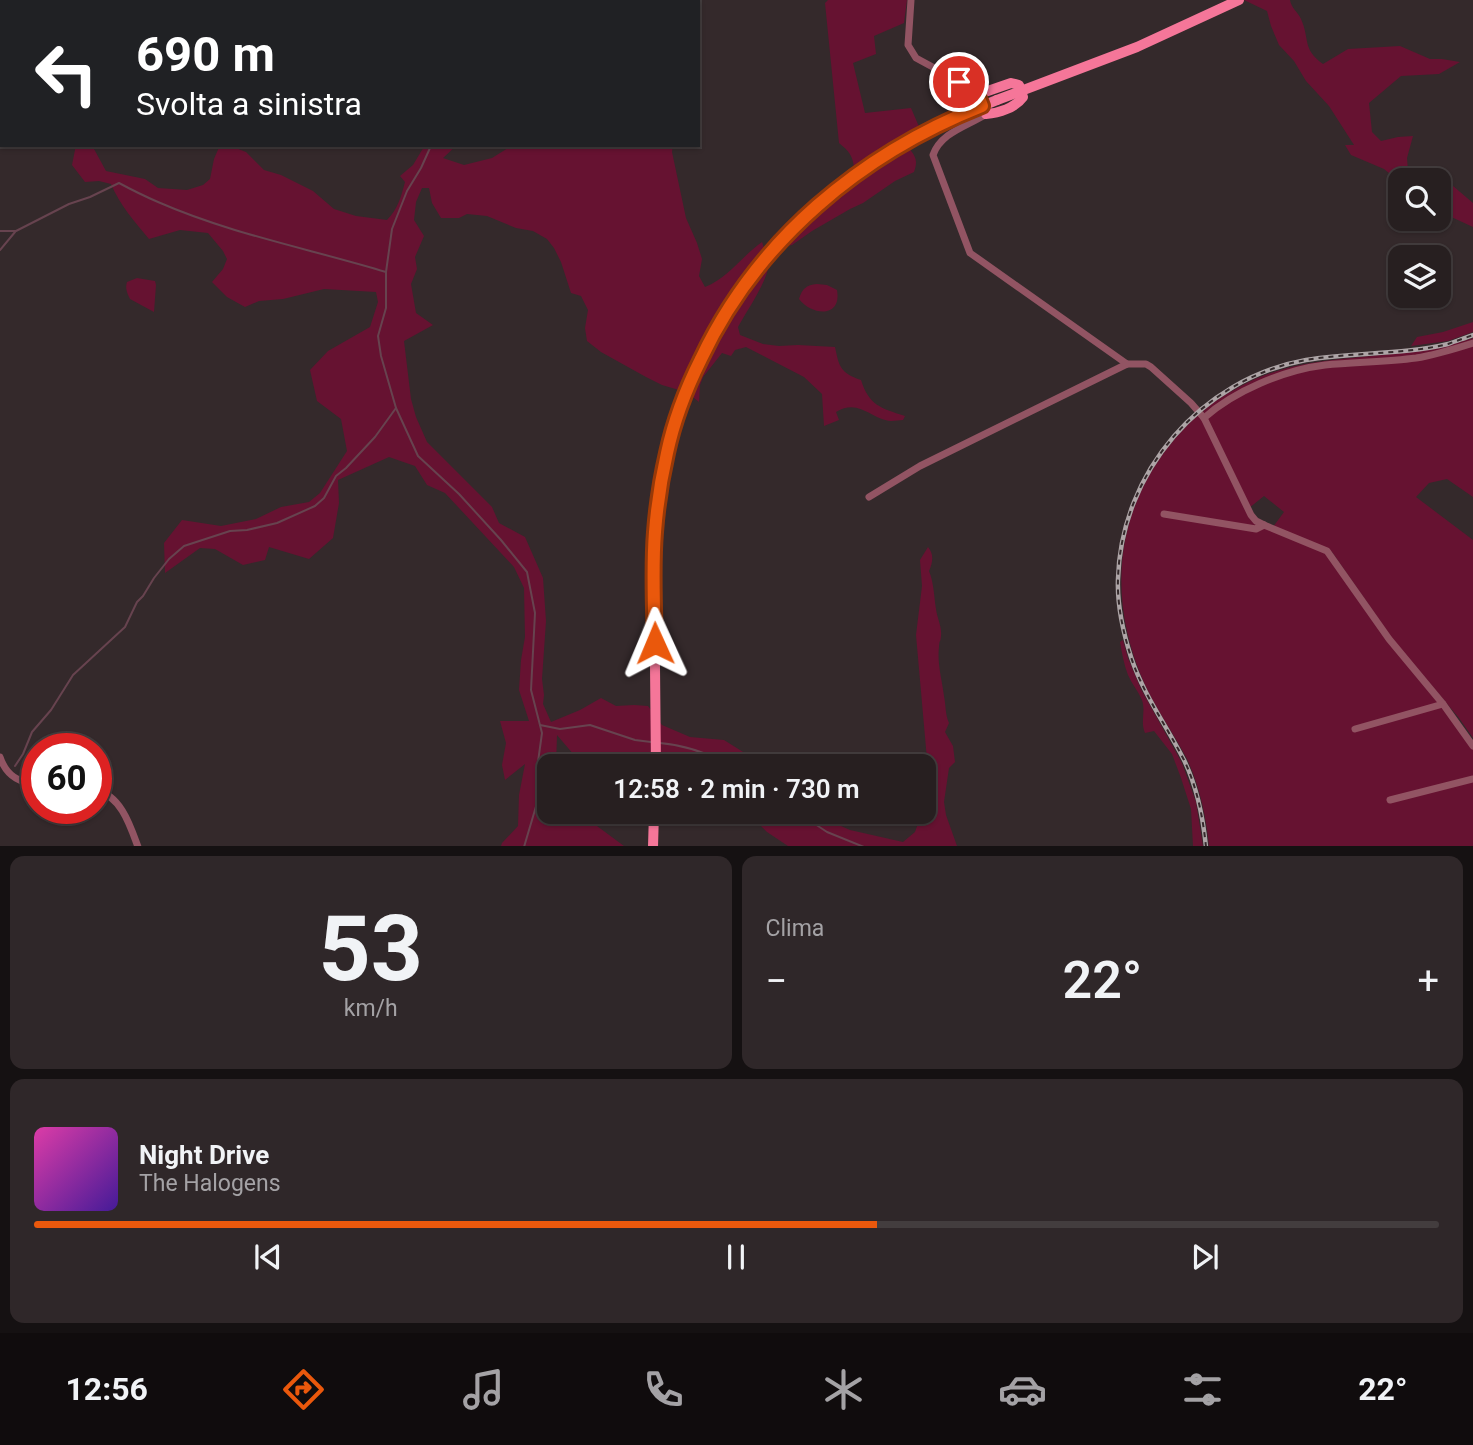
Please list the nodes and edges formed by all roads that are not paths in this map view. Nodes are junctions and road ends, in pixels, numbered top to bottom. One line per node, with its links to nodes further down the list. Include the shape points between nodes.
1 (911, 0): 3 (street, via 908,45 916,58 973,89)
2 (1239, 0): 3 (main road, bridge, via 1137,47)
3 (982, 106): 5 (street, via 948,134 933,155 970,253); 13 (main road, via 900,145 822,200 767,254 706,347 683,396 667,452 655,533)
4 (1473, 343): 6 (street, via 1415,358 1299,370 1220,404)
5 (1127, 364): 6 (street, via 1152,367); 7 (street, via 920,466)
6 (1204, 418): 9 (street, via 1251,515)
7 (869, 497)
8 (1164, 514): 9 (street, via 1256,529)
9 (1264, 525): 10 (street, via 1327,551 1389,639)
10 (1443, 704): 11 (street); 12 (street)
11 (1354, 729)
12 (1473, 746)
13 (656, 754)
14 (0, 757): 16 (street, via 6,771)
15 (1473, 779): 18 (street)
16 (21, 780)
17 (112, 799): 20 (street)
18 (1390, 800)
19 (654, 824): 21 (main road)
20 (138, 846)
21 (653, 846)

